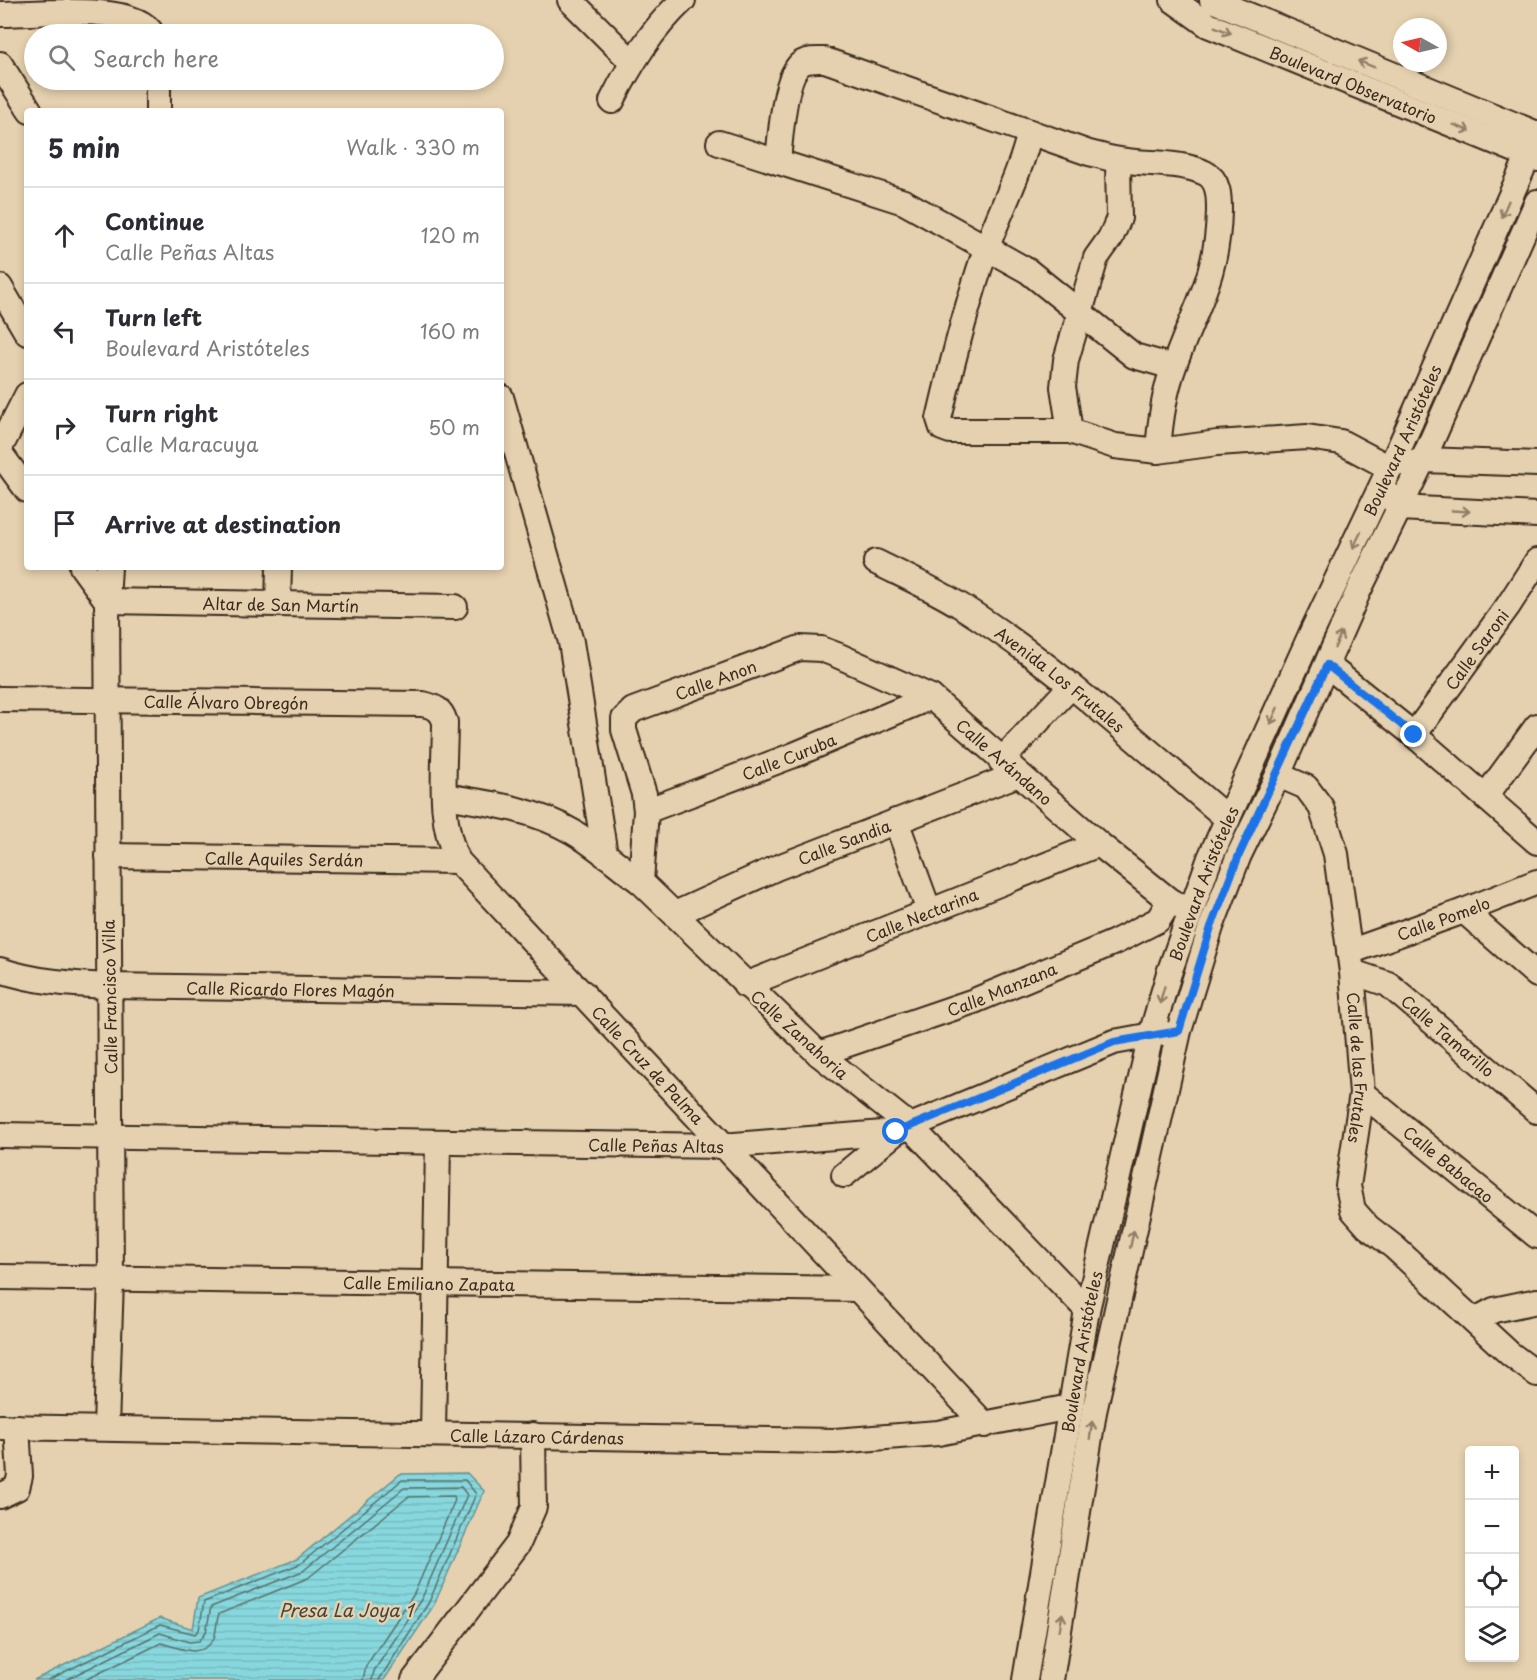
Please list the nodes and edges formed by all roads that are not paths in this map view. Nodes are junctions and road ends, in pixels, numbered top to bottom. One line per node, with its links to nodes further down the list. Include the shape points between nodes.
1 (570, 0): 7 (street)
2 (683, 0): 7 (street, via 661,20)
3 (1173, 0): 15 (street, Boulevard Observatorio, one-way to 15, via 1208,24)
4 (1212, 0): 15 (street, Boulevard Observatorio, one-way to 4)
5 (0, 14): 6 (street, via 110,13 138,19)
6 (143, 24)
7 (632, 62): 10 (street)
8 (0, 64): 11 (street)
9 (158, 90): 12 (street)
10 (612, 101)
11 (28, 108)
12 (158, 108)
13 (1030, 132): 16 (street); 17 (street, via 825,60 810,60 794,72 789,86); 19 (street, via 1022,166)
14 (719, 143): 17 (street)
15 (1535, 146): 32 (street, Boulevard Aristóteles, one-way to 32)
16 (1118, 160): 21 (street, via 1119,218 1096,258); 23 (street, via 1188,167 1208,174 1216,184 1219,232 1214,262 1208,286)
17 (778, 162): 19 (street, via 904,202)
18 (1537, 202): 30 (street, Boulevard Aristóteles)
19 (986, 250): 21 (street, via 1028,271); 26 (street, via 951,365 939,419 942,428 950,432)
20 (0, 287): 22 (street)
21 (1079, 312): 23 (street, via 1134,356); 26 (street, via 1063,387)
22 (24, 318)
23 (1173, 367): 28 (street)
24 (18, 406): 27 (street)
25 (504, 408): 64 (street, via 571,642)
26 (1070, 431): 28 (street, via 1115,446)
27 (0, 448)
28 (1158, 452): 32 (street, via 1217,443 1307,437 1341,442)
29 (0, 453): 33 (street)
30 (1423, 460): 31 (street); 32 (street, via 1403,468); 34 (street, Boulevard Aristóteles)
31 (1537, 464)
32 (1393, 466): 34 (street, via 1391,501); 60 (street, Boulevard Aristóteles, one-way to 60, via 1311,632)
33 (24, 486)
34 (1399, 508): 35 (street); 42 (street, Boulevard Aristóteles)
35 (1430, 510): 36 (street, one-way to 36); 42 (street, via 1405,520 1370,587)
36 (1537, 515)
37 (876, 562): 48 (street, Avenida Los Frutales, via 959,605)
38 (84, 570): 43 (street)
39 (109, 570): 43 (street, Calle Francisco Villa)
40 (279, 570): 44 (street)
41 (1534, 570): 54 (street, Calle Saroni)
42 (1359, 590): 47 (street, Boulevard Aristóteles, one-way to 42)
43 (106, 601): 44 (street, Altar de San Martín); 51 (street, Calle Francisco Villa)
44 (278, 604): 45 (street, Altar de San Martín)
45 (455, 607)
46 (801, 648): 49 (street, Calle Arándano, via 822,649); 59 (street, Calle Anon, via 633,710 624,719)
47 (1327, 665): 54 (street); 56 (street, Boulevard Aristóteles)
48 (1071, 687): 55 (street); 60 (street, Avenida Los Frutales)
49 (931, 697): 55 (street, Calle Arándano); 59 (street, Calle Curuba, via 794,756)
50 (0, 699): 51 (street, Calle Álvaro Obregón)
51 (107, 700): 52 (street, Calle Álvaro Obregón, via 423,704 435,707); 65 (street, Calle Francisco Villa)
52 (445, 722): 57 (street, Calle Cruz de Palma)
53 (1537, 726): 58 (street)
54 (1414, 735): 58 (street)
55 (1009, 768): 61 (street, Calle Sandia); 63 (street, Calle Arándano)
56 (1278, 775): 73 (street, Calle de las Frutales, via 1306,787 1321,807 1336,854); 79 (street, Boulevard Aristóteles, via 1239,855 1211,927)
57 (444, 796): 64 (street, Calle Zanahoria, via 508,807 548,819); 66 (street, Calle Cruz de Palma, via 449,837)
58 (1486, 796): 62 (street)
59 (646, 812): 67 (street)
60 (1228, 819): 69 (street, Boulevard Aristóteles, via 1210,858)
61 (896, 821): 70 (street); 72 (street, Calle Sandia, via 776,868)
62 (1537, 842)
63 (1099, 844): 69 (street, Calle Arándano); 70 (street, Calle Nectarina)
64 (605, 855): 67 (street, Calle Zanahoria)
65 (108, 856): 66 (street, Calle Aquiles Serdán); 77 (street, Calle Francisco Villa)
66 (458, 861): 78 (street, Calle Cruz de Palma)
67 (641, 882): 72 (street, Calle Zanahoria)
68 (1537, 882): 71 (street, Calle Pomelo)
69 (1180, 906): 80 (street, Boulevard Aristóteles, one-way to 80, via 1169,973); 81 (street, Calle Manzana, via 1115,942 974,1001)
70 (929, 911): 76 (street, Calle Nectarina)
71 (1464, 911): 73 (street, Calle Pomelo); 75 (street)
72 (675, 914): 76 (street, Calle Zanahoria)
73 (1350, 962): 82 (street, Calle de las Frutales); 83 (street, Calle Tamarillo, via 1388,984)
74 (0, 970): 77 (street, Calle Ricardo Flores Magón, via 62,984)
75 (1537, 975)
76 (745, 985): 81 (street, Calle Zanahoria)
77 (108, 986): 78 (street, Calle Ricardo Flores Magón); 86 (street, Calle Francisco Villa)
78 (584, 993): 88 (street, Calle Cruz de Palma)
79 (1179, 1031): 80 (street, Calle Peñas Altas); 108 (street, Boulevard Aristóteles, one-way to 79, via 1094,1412)
80 (1151, 1035): 84 (street, Calle Peñas Altas, via 1114,1042); 96 (street, Boulevard Aristóteles)
81 (819, 1054): 84 (street, Calle Zanahoria)
82 (1362, 1093): 90 (street, Calle Babacao); 97 (street, Calle de las Frutales, via 1348,1186 1353,1210 1359,1220)
83 (1537, 1111)
84 (904, 1129): 88 (street, Calle Peñas Altas); 89 (street); 96 (street, Calle Zanahoria)
85 (0, 1135): 86 (street, Calle Peñas Altas)
86 (111, 1139): 87 (street, Calle Peñas Altas); 92 (street, Calle Francisco Villa)
87 (438, 1144): 88 (street, Calle Peñas Altas); 93 (street)
88 (722, 1146): 94 (street, Calle Cruz de Palma)
89 (844, 1175)
90 (1537, 1236)
91 (0, 1277): 92 (street, Calle Emiliano Zapata)
92 (111, 1280): 93 (street, Calle Emiliano Zapata); 102 (street, Calle Francisco Villa)
93 (436, 1285): 94 (street, Calle Emiliano Zapata); 103 (street)
94 (857, 1289): 100 (street, Calle Cruz de Palma)
95 (1537, 1301): 97 (street, via 1494,1310)
96 (1087, 1310): 99 (street, Boulevard Aristóteles)
97 (1475, 1320): 98 (street, Calle de las Frutales)
98 (1537, 1374)
99 (1070, 1407): 100 (street, Calle Lázaro Cárdenas); 107 (street, Boulevard Aristóteles)
100 (985, 1425): 104 (street, Calle Lázaro Cárdenas, via 894,1438 835,1441)
101 (8, 1427): 102 (street, Calle Lázaro Cárdenas); 105 (street, via 20,1476 17,1488)
102 (106, 1427): 103 (street, Calle Lázaro Cárdenas)
103 (433, 1433): 104 (street, Calle Lázaro Cárdenas)
104 (533, 1435): 106 (street, via 534,1507 518,1544)
105 (0, 1496)
106 (414, 1680)
107 (1025, 1680)
108 (1051, 1680)

